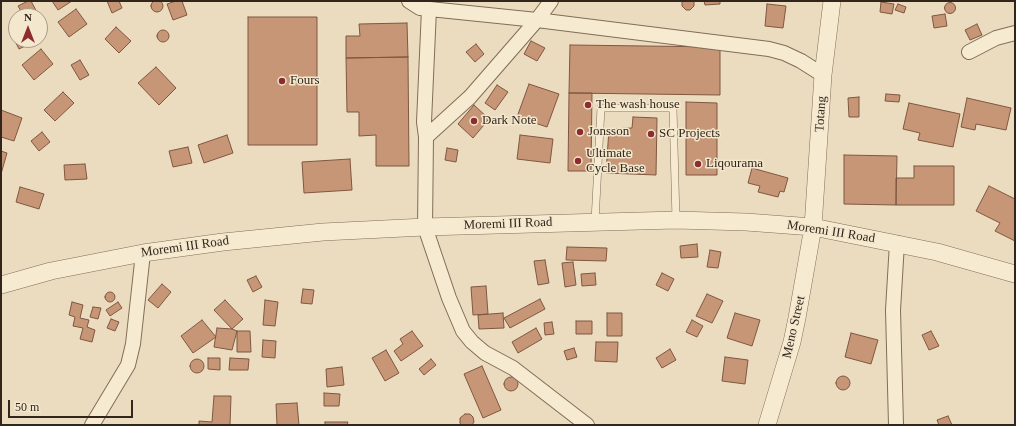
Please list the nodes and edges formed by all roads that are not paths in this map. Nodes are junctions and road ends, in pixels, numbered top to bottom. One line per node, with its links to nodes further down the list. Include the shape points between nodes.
1 (551, 1): 4 (street)
2 (832, 1): 7 (street, Totang)
3 (419, 5): 4 (street); 8 (street)
4 (537, 20): 7 (street, via 768,49 801,60); 8 (street, via 470,97)
5 (1015, 33): 6 (street, via 996,38)
6 (969, 52)
7 (823, 76): 12 (street, Totang)
8 (426, 137): 11 (street)
9 (676, 220): 10 (street, Moremi III Road); 10 (lane, via 673,108 601,108); 12 (street, Moremi III Road)
10 (595, 221): 11 (street, Moremi III Road)
11 (425, 227): 14 (street, Moremi III Road, via 323,232); 18 (street, via 449,298 463,331 472,342 485,353 513,368)
12 (813, 227): 13 (street, Moremi III Road); 19 (street, Meno Street, via 793,336)
13 (897, 243): 15 (street, Moremi III Road); 20 (street, via 893,310)
14 (143, 253): 16 (street, Moremi III Road, via 52,271); 17 (street, via 133,344 128,365)
15 (1015, 274)
16 (1, 285)
17 (92, 425)
18 (587, 425)
19 (767, 425)
20 (896, 425)

